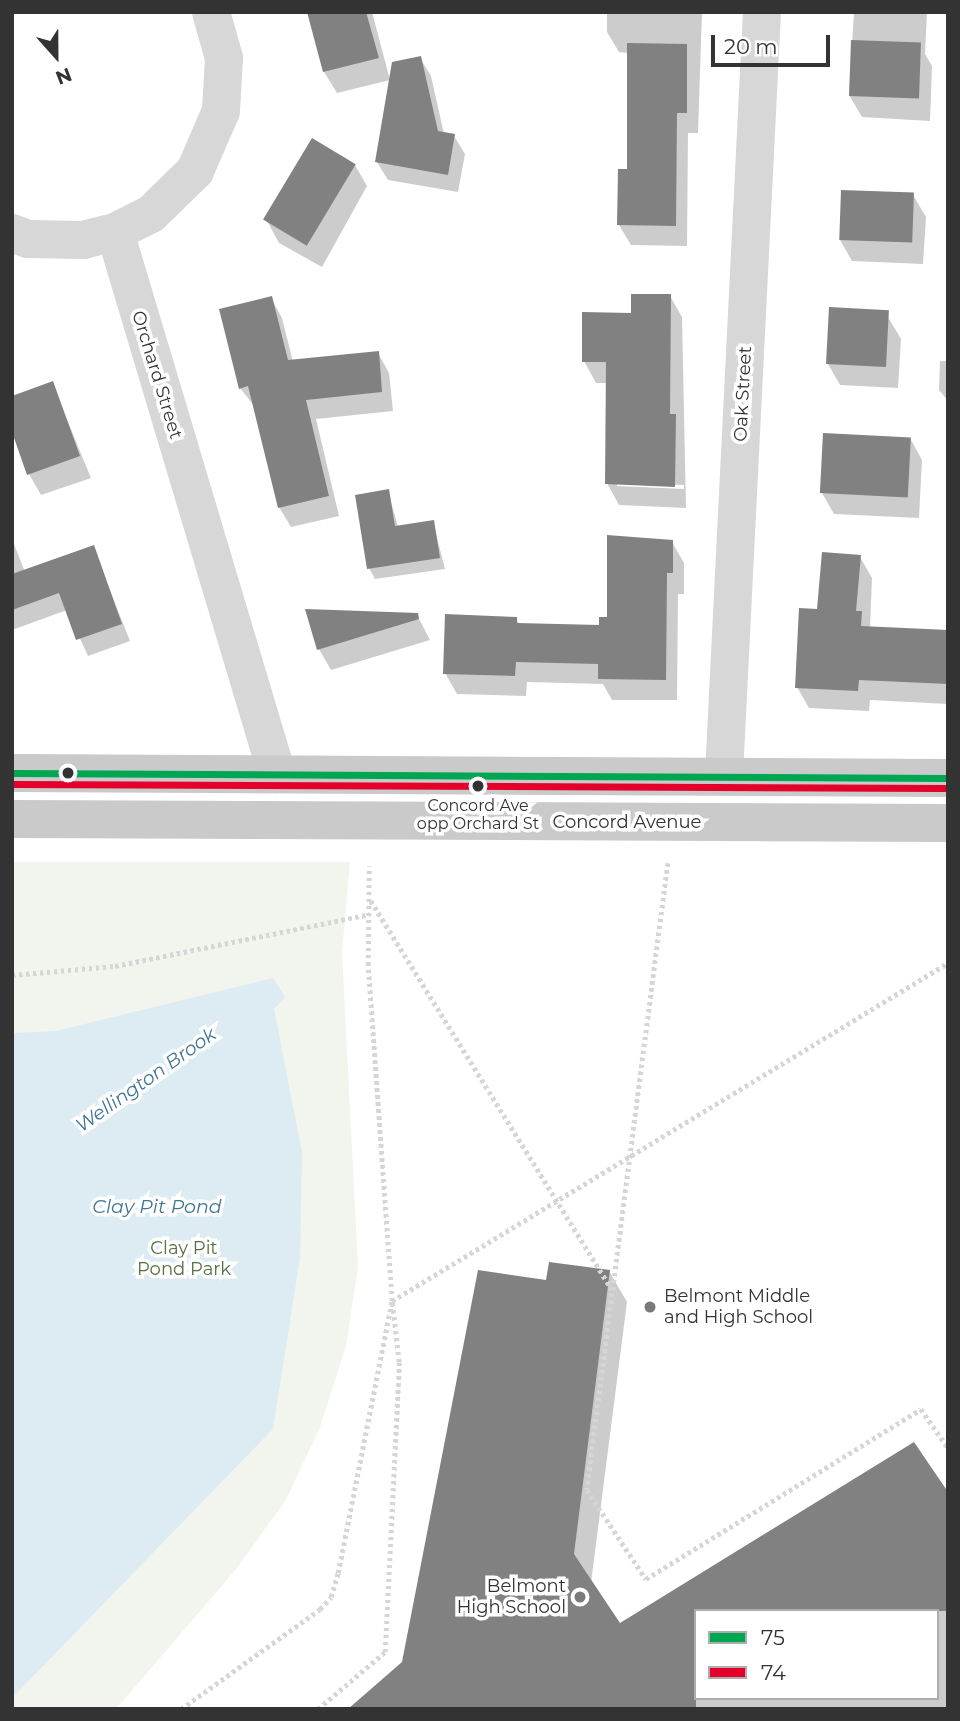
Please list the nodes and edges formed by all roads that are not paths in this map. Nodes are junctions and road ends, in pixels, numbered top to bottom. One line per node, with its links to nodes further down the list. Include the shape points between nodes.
1 (211, 12): 3 (street, via 224,58 221,111 195,171 151,214)
2 (762, 12): 7 (street, Oak Street)
3 (115, 232): 4 (street, via 83,240 29,239); 6 (street, Orchard Street)
4 (12, 233)
5 (12, 773): 6 (main road)
6 (277, 774): 7 (main road)
7 (724, 775): 8 (main road)
8 (948, 778)
9 (12, 819): 10 (main road, Concord Avenue)
10 (948, 823)

